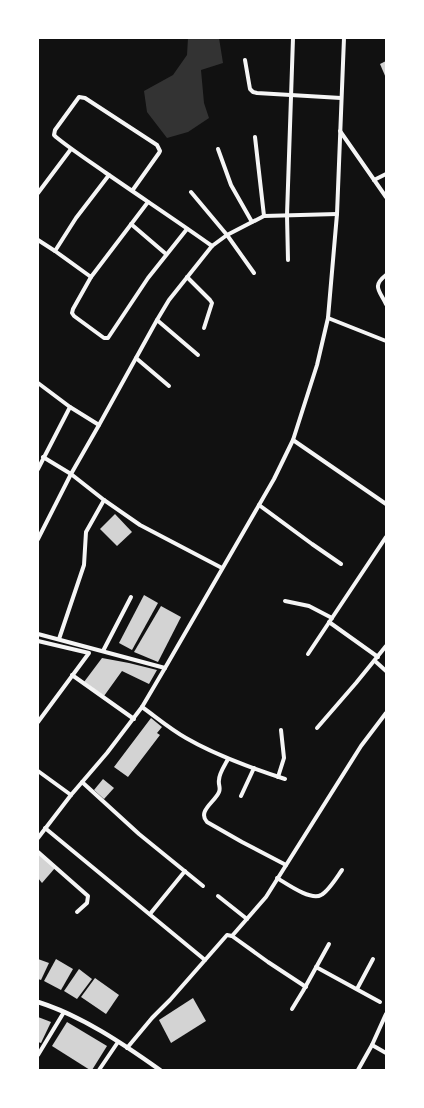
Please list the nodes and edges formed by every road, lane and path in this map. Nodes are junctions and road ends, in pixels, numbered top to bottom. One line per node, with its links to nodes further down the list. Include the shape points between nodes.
1 (293, 38): 4 (street)
2 (344, 38): 5 (street)
3 (245, 60): 4 (street, via 252,91)
4 (291, 95): 5 (street); 19 (street)
5 (341, 98): 6 (street)
6 (340, 131): 12 (street); 18 (street)
7 (256, 137): 20 (street)
8 (71, 149): 11 (street); 13 (street, via 54,132 78,98 83,97 159,147 159,153); 15 (street)
9 (218, 149): 21 (street, via 231,185)
10 (386, 174): 12 (street)
11 (109, 175): 13 (street); 27 (street)
12 (374, 180): 16 (street)
13 (132, 191): 17 (street)
14 (191, 192): 24 (street)
15 (38, 193)
16 (386, 197)
17 (148, 202): 22 (street); 23 (street)
18 (338, 214): 19 (street); 35 (street)
19 (287, 215): 20 (street); 29 (street)
20 (264, 216): 21 (street)
21 (252, 222): 24 (street)
22 (131, 224): 28 (street); 32 (street)
23 (187, 229): 26 (street); 28 (street)
24 (227, 234): 26 (street); 30 (street)
25 (38, 240): 27 (street)
26 (212, 246): 33 (street)
27 (55, 251): 32 (street)
28 (166, 254): 32 (street, via 108,338 72,313)
29 (288, 260)
30 (254, 272)
31 (386, 275): 34 (street, via 378,287)
32 (91, 276)
33 (187, 277): 36 (street); 37 (street, via 212,303)
34 (386, 304)
35 (328, 318): 38 (street); 45 (street)
36 (157, 320): 39 (street); 40 (street)
37 (204, 328)
38 (386, 341)
39 (198, 355)
40 (136, 358): 42 (street); 44 (street)
41 (38, 383): 43 (street)
42 (169, 386)
43 (70, 407): 44 (street); 46 (street)
44 (99, 426): 48 (street)
45 (293, 440): 50 (street); 51 (street)
46 (43, 457): 47 (street); 48 (street)
47 (38, 469)
48 (71, 474): 49 (street); 53 (street)
49 (104, 500): 55 (street, via 150,531); 60 (street, via 86,532 84,565)
50 (386, 504)
51 (258, 505): 54 (street); 55 (street)
52 (386, 537): 58 (street)
53 (38, 539)
54 (341, 564)
55 (222, 568): 66 (street)
56 (131, 597): 63 (street)
57 (285, 600): 58 (street, via 309,606)
58 (331, 620): 64 (street); 65 (street)
59 (38, 634): 60 (street)
60 (59, 639): 63 (street)
61 (38, 641): 68 (street, via 89,653)
62 (386, 646): 65 (street)
63 (103, 651): 66 (street)
64 (308, 654)
65 (376, 659): 67 (street); 73 (street)
66 (165, 668): 69 (street)
67 (386, 671)
68 (72, 675): 71 (street); 72 (street)
69 (142, 707): 71 (street); 75 (street, via 173,730)
70 (386, 714): 86 (street, via 361,746)
71 (134, 719): 80 (street)
72 (38, 722)
73 (317, 728)
74 (282, 730): 78 (street, via 284,758)
75 (228, 759): 76 (street); 86 (street, via 219,778 219,792 205,811 204,819)
76 (254, 768): 78 (street); 82 (street)
77 (38, 771): 81 (street)
78 (278, 777): 79 (street)
79 (285, 779)
80 (82, 782): 81 (street); 88 (street)
81 (71, 795): 83 (street)
82 (241, 796)
83 (45, 828): 84 (street); 93 (street)
84 (38, 838)
85 (38, 852): 92 (street, via 86,894 87,903)
86 (286, 864): 89 (street)
87 (342, 870): 89 (street, via 324,894 314,897)
88 (185, 871): 90 (street); 93 (street)
89 (278, 878): 94 (street)
90 (203, 886)
91 (218, 896): 94 (street)
92 (78, 912)
93 (150, 914): 98 (street)
94 (247, 919): 95 (street)
95 (232, 936): 98 (street, via 225,936); 100 (street)
96 (329, 944): 99 (street)
97 (373, 958): 101 (street)
98 (205, 960): 109 (street)
99 (316, 967): 100 (street); 101 (street)
100 (306, 987): 104 (street)
101 (357, 989): 103 (street)
102 (38, 1002): 105 (street)
103 (380, 1002)
104 (292, 1009)
105 (64, 1012): 107 (street); 111 (street)
106 (386, 1014): 108 (street)
107 (118, 1042): 109 (street); 112 (street)
108 (372, 1045): 110 (street); 114 (street)
109 (127, 1048): 113 (street)
110 (386, 1053)
111 (38, 1055)
112 (99, 1070)
113 (160, 1070)
114 (358, 1070)

